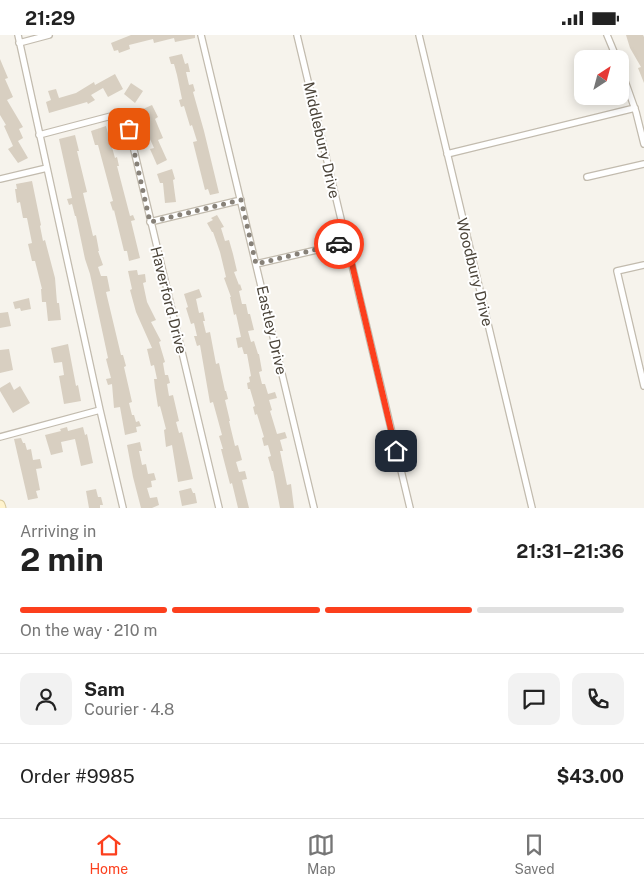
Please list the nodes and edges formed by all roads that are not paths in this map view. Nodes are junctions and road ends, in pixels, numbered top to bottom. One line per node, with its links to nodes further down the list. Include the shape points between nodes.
1 (18, 35): 7 (street)
2 (49, 35): 7 (street)
3 (201, 35): 18 (street, Eastley Drive)
4 (297, 35): 20 (street, Middlebury Drive)
5 (419, 35): 13 (street, Woodbury Drive)
6 (607, 35): 8 (street)
7 (19, 43): 11 (street)
8 (613, 50)
9 (629, 93): 10 (street)
10 (634, 108): 12 (street); 13 (street)
11 (39, 135): 15 (street); 19 (street, Haverford Drive, via 115,115 125,121)
12 (644, 144)
13 (447, 154): 31 (street, Woodbury Drive)
14 (644, 164): 16 (street)
15 (47, 168): 17 (street); 25 (street)
16 (587, 177)
17 (0, 179)
18 (241, 200): 19 (street); 21 (street, Eastley Drive)
19 (150, 222): 28 (street, Haverford Drive)
20 (347, 243): 21 (street); 30 (street, Middlebury Drive)
21 (256, 264): 29 (street, Eastley Drive)
22 (644, 265): 23 (street, via 617,271)
23 (641, 361): 24 (street)
24 (644, 386)
25 (100, 410): 26 (street); 27 (street)
26 (0, 437)
27 (123, 508)
28 (219, 508)
29 (314, 508)
30 (410, 508)
31 (532, 508)

